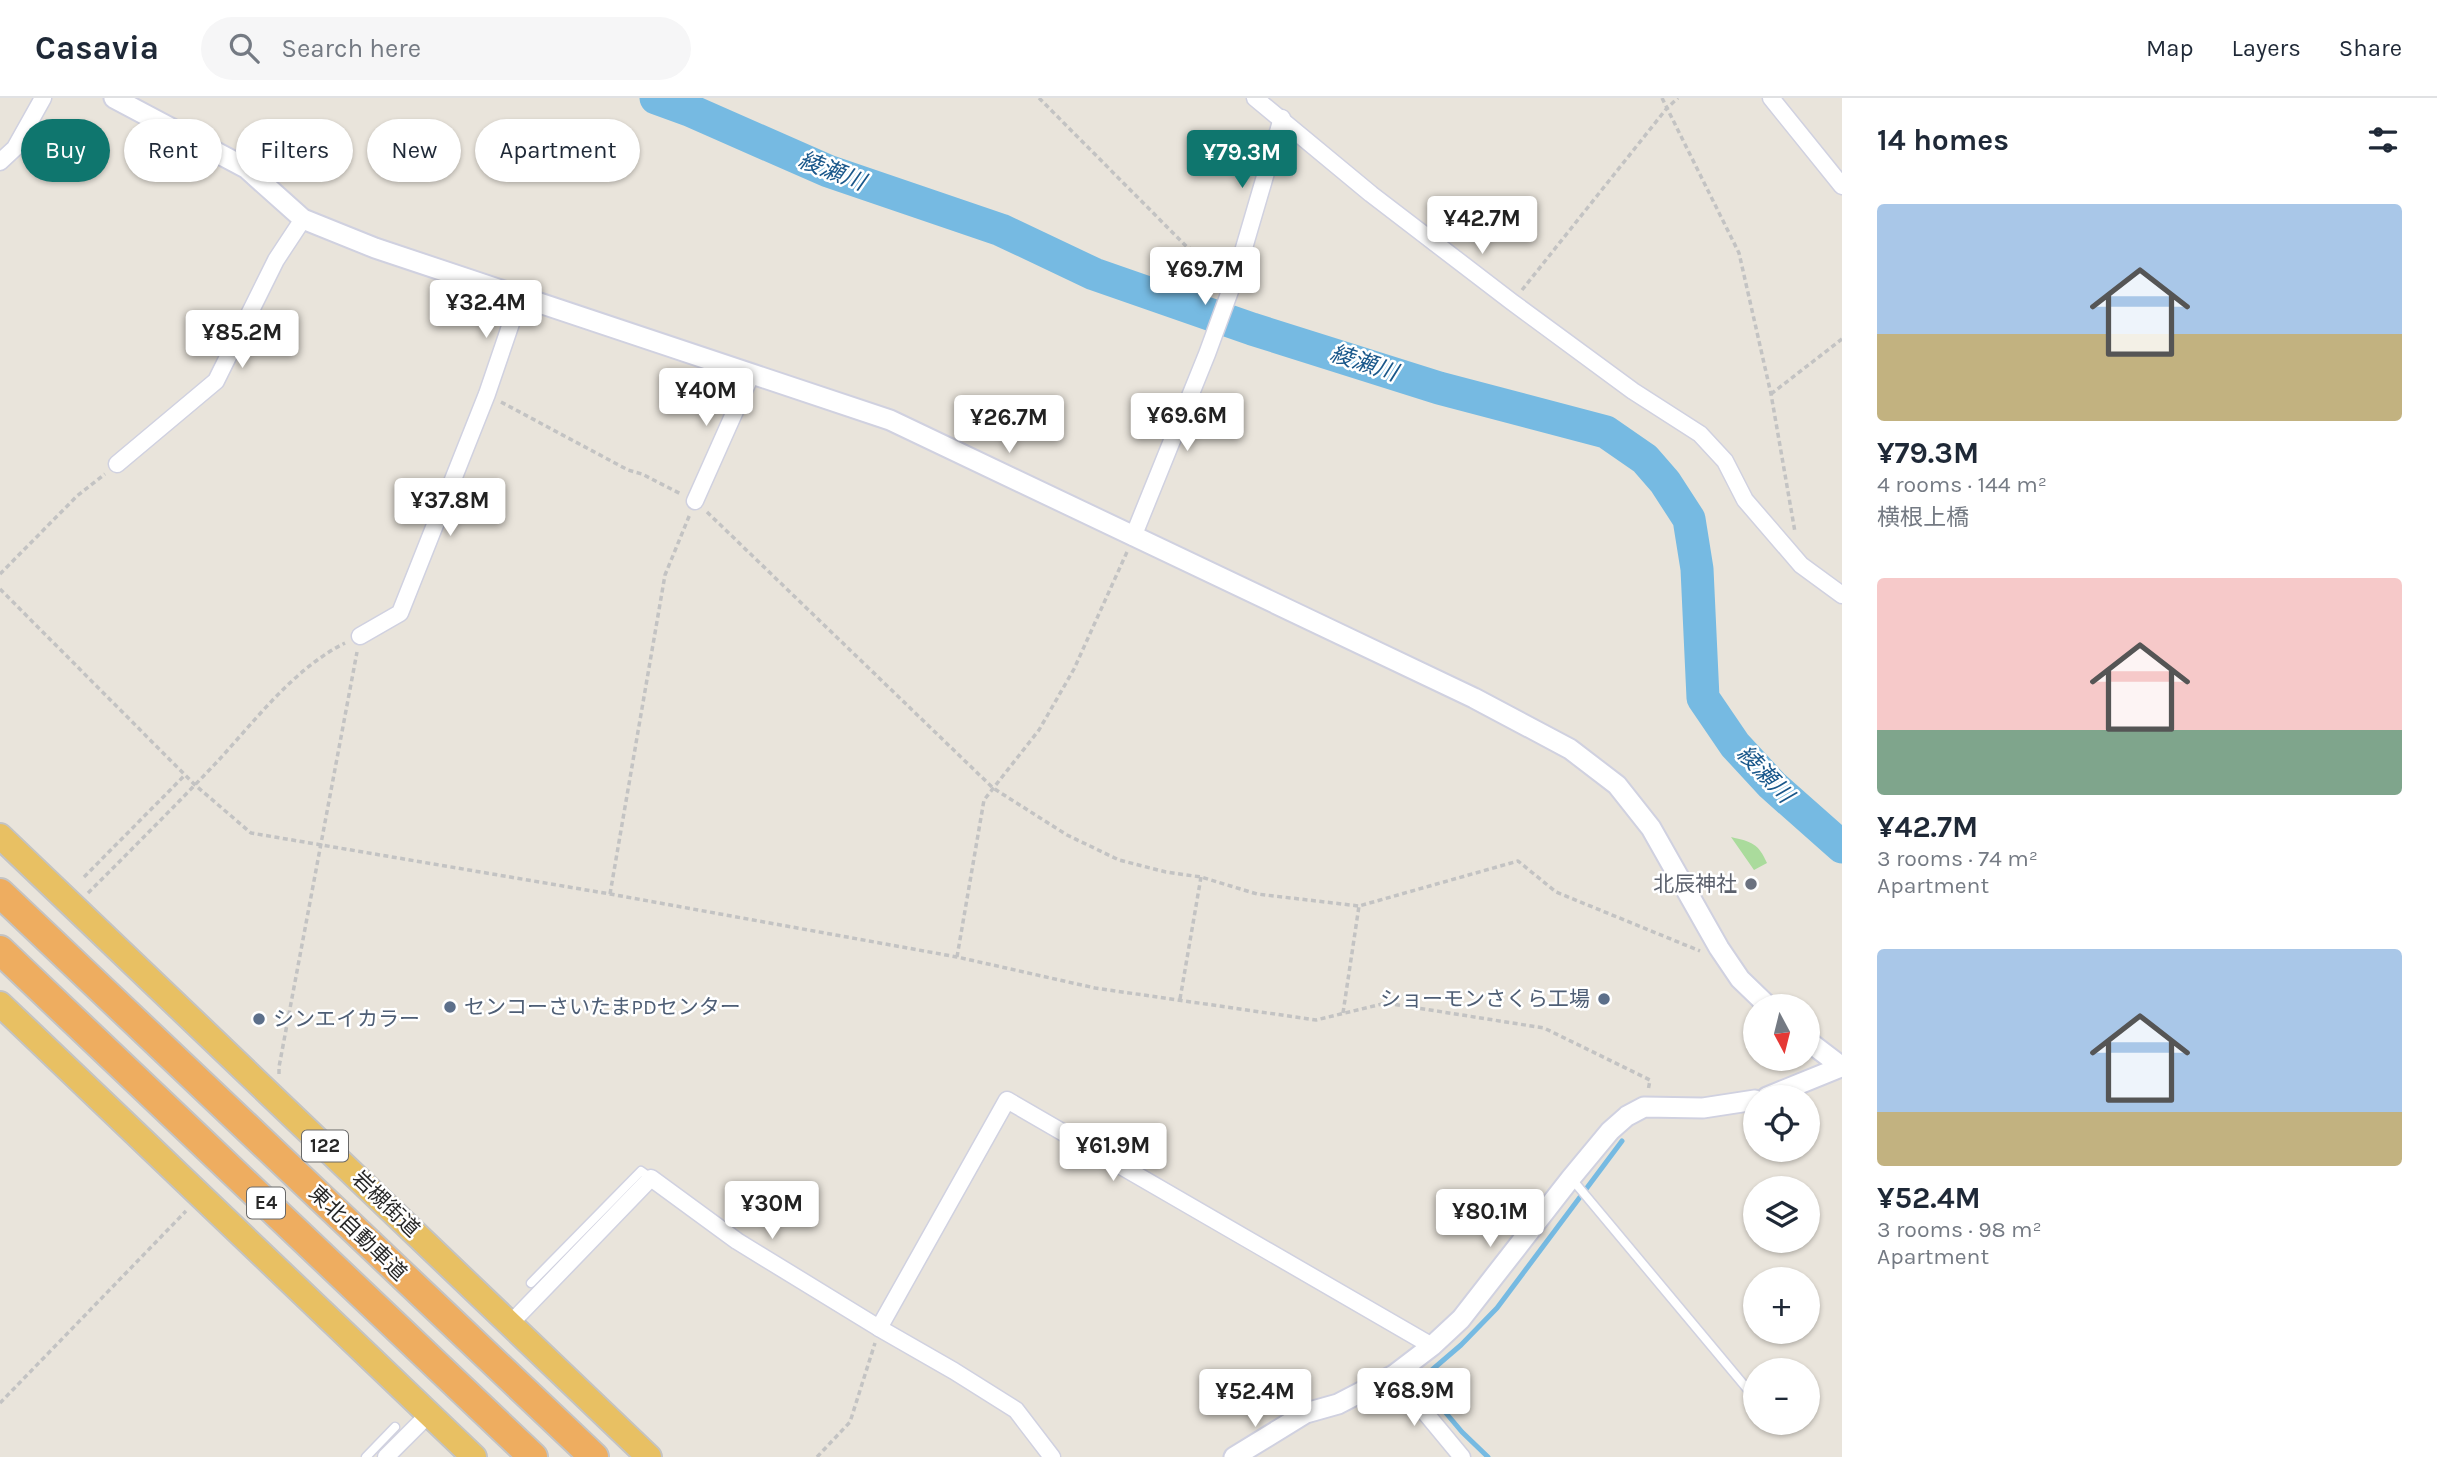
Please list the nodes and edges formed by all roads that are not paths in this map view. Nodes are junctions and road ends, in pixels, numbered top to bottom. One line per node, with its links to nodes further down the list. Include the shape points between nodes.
1 (43, 98): 6 (street, via 15,148)
2 (114, 98): 8 (street, via 246,168)
3 (1255, 98): 5 (street)
4 (1771, 98): 7 (street)
5 (1282, 118): 13 (street, via 1237,272); 14 (street, via 1371,194 1512,302 1700,434 1725,461 1745,500 1801,565)
6 (0, 162)
7 (1842, 186)
8 (303, 219): 9 (street); 11 (street, via 275,260 216,381)
9 (520, 297): 10 (street); 15 (street, via 487,394 400,613)
10 (752, 373): 12 (street); 13 (street, via 890,421)
11 (117, 464)
12 (695, 501)
13 (1133, 537): 19 (street, via 1474,698 1570,749 1617,785 1651,828 1719,948)
14 (1842, 595)
15 (360, 636)
16 (0, 836): 28 (highway, 岩槻街道 / 122)
17 (0, 893): 40 (highway, 東北自動車道 / E4)
18 (0, 950): 39 (highway, 東北自動車道 / E4)
19 (1756, 994)
20 (0, 1004): 33 (highway)
21 (1820, 1050): 22 (street)
22 (1842, 1067): 23 (street)
23 (1802, 1085)
24 (1743, 1102): 26 (street, via 1703,1108 1644,1107 1610,1131)
25 (651, 1178): 27 (lane, via 641,1171); 28 (street); 29 (street, via 737,1241)
26 (1571, 1178): 30 (street, via 1461,1319); 32 (lane)
27 (531, 1283)
28 (510, 1324): 41 (highway, 岩槻街道 / 122)
29 (879, 1328): 30 (street, via 1007,1100); 42 (street, via 1016,1410)
30 (1432, 1346): 31 (street)
31 (1394, 1375): 35 (street); 45 (street)
32 (1743, 1384)
33 (429, 1415): 37 (street); 38 (highway)
34 (395, 1427): 36 (lane)
35 (1283, 1427): 43 (street); 44 (street)
36 (366, 1457)
37 (386, 1457)
38 (474, 1457)
39 (533, 1457)
40 (594, 1457)
41 (649, 1457)
42 (1052, 1457)
43 (1234, 1457)
44 (1254, 1457)
45 (1462, 1457)

